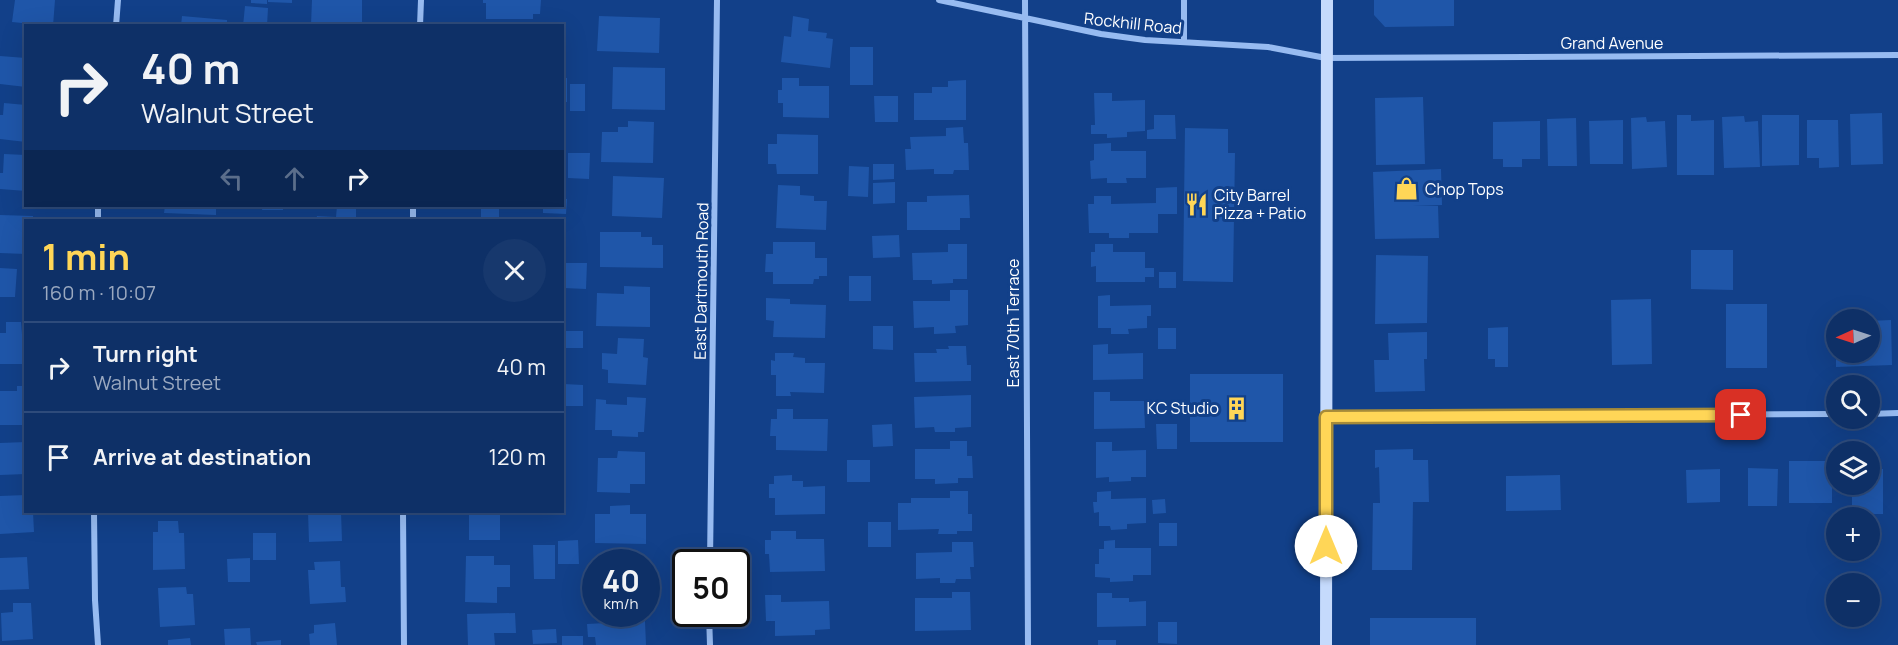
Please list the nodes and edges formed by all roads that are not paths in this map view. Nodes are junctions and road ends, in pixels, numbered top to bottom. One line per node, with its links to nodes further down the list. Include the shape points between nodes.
1 (118, 0): 9 (street)
2 (421, 0): 10 (street)
3 (717, 0): 20 (street, East Dartmouth Road)
4 (939, 0): 8 (street, Rockhill Road)
5 (1025, 0): 8 (street, East 70th Terrace)
6 (1184, 0): 11 (street)
7 (1327, 0): 13 (main road)
8 (1025, 18): 11 (street, Rockhill Road, via 1101,34); 25 (street, East 70th Terrace)
9 (116, 24)
10 (420, 24)
11 (1184, 42): 13 (street, Rockhill Road, via 1268,47)
12 (1898, 55): 13 (street, Grand Avenue)
13 (1326, 58): 17 (main road)
14 (1898, 413): 16 (street)
15 (1826, 414): 17 (street)
16 (1880, 414)
17 (1326, 417): 26 (main road)
18 (94, 513): 22 (street)
19 (403, 513): 23 (street)
20 (710, 549)
21 (709, 627): 24 (street)
22 (98, 645)
23 (404, 645)
24 (710, 645)
25 (1028, 645)
26 (1326, 645)

